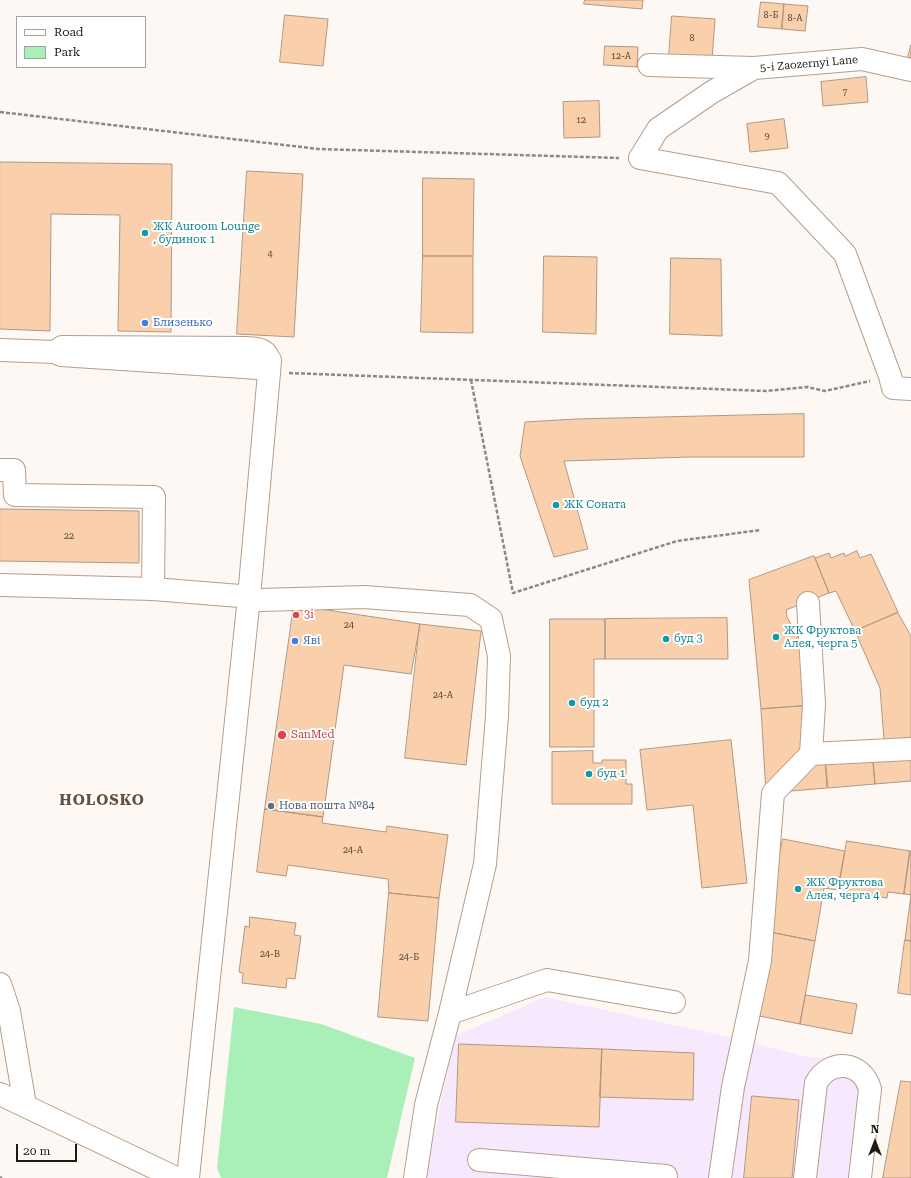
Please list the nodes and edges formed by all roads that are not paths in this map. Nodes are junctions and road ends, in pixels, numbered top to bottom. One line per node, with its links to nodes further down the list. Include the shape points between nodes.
1 (649, 65): 2 (street, 5-i Zaozernyi Lane)
2 (754, 68): 3 (street, 5-i Zaozernyi Lane, via 862,59); 5 (street, via 712,92 658,129 640,158 778,183 845,254 893,388)
3 (911, 70)
4 (0, 350): 9 (street, via 258,368 266,364 269,366)
5 (911, 389)
6 (0, 470): 8 (street, via 14,470 15,495 154,497)
7 (0, 585): 8 (street)
8 (153, 589): 9 (street)
9 (249, 597): 15 (street, via 261,600 364,597 470,605 491,619 499,656 498,709 485,864); 20 (street)
10 (808, 603): 12 (street, via 814,704)
11 (911, 749): 12 (street)
12 (811, 754): 23 (street, via 773,793 760,961 733,1087)
13 (0, 984): 17 (street, via 9,1011)
14 (674, 1002): 15 (street, via 547,980)
15 (450, 1013): 21 (street, via 426,1105)
16 (0, 1094): 17 (street)
17 (25, 1105): 19 (street)
18 (479, 1160): 22 (street, via 666,1176)
19 (176, 1178)
20 (188, 1178)
21 (415, 1178)
22 (665, 1178)
23 (720, 1178)
24 (805, 1178): 25 (street, via 816,1083 830,1068 845,1066 859,1071 870,1089)
25 (860, 1178)

